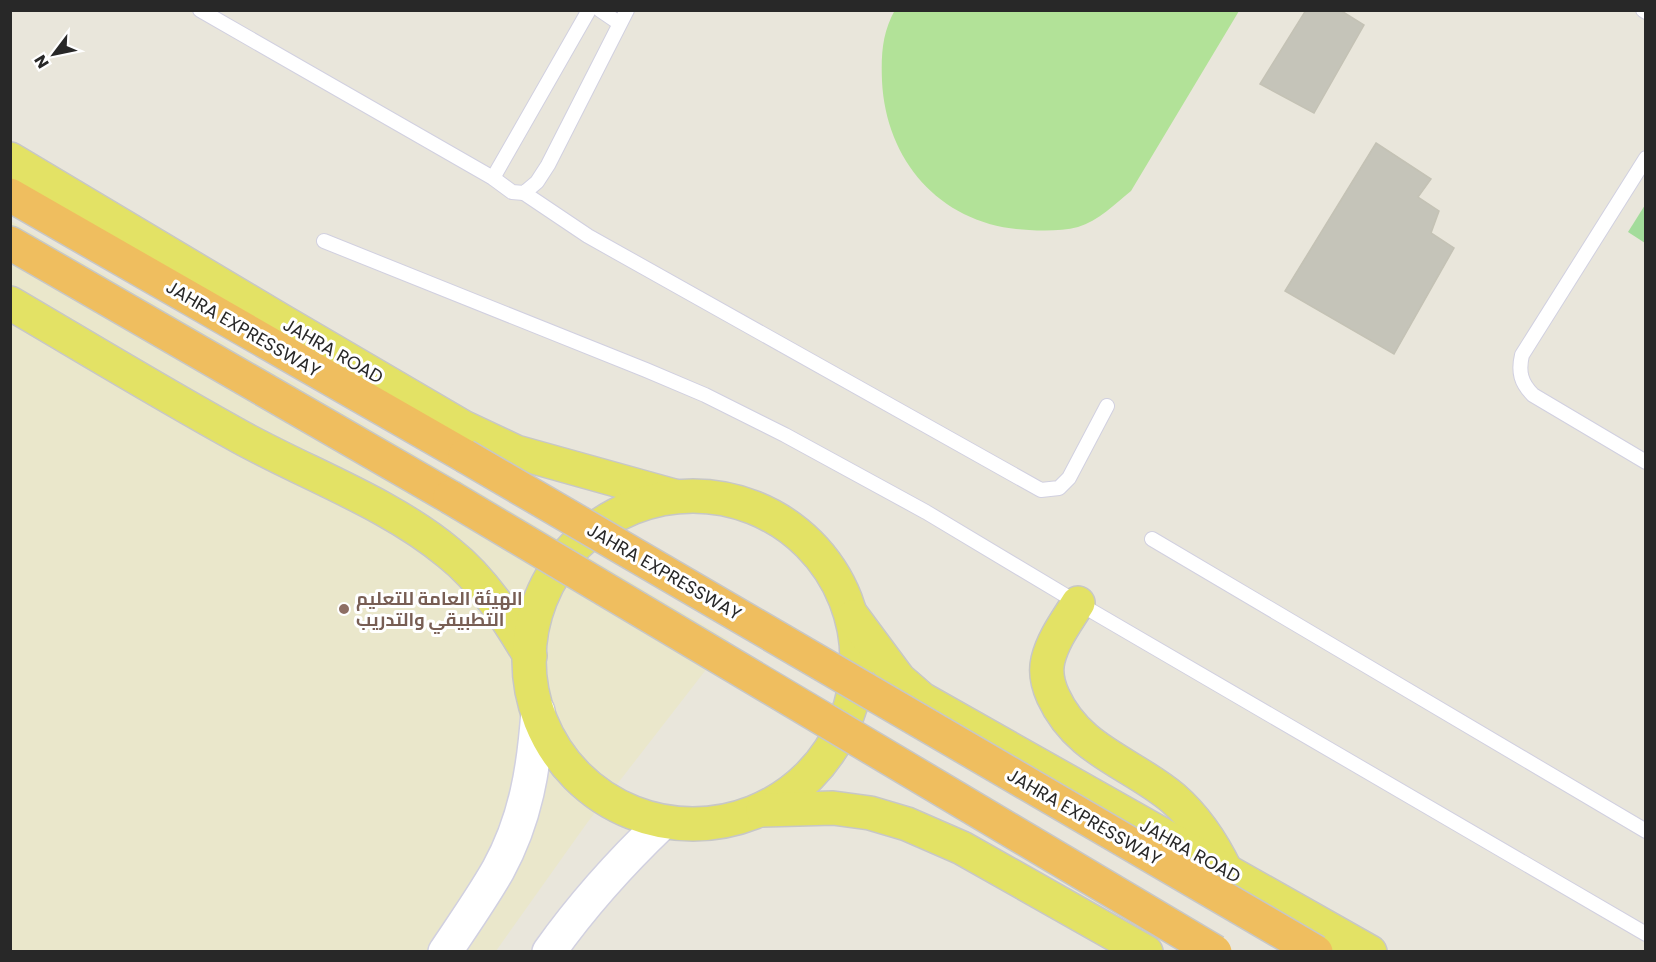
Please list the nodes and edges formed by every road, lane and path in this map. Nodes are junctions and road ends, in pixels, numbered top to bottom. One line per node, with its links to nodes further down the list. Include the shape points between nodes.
1 (200, 10): 8 (lane)
2 (589, 10): 8 (lane)
3 (600, 10): 5 (lane)
4 (627, 10): 5 (lane)
5 (620, 23): 9 (lane, via 548,165)
6 (10, 159): 16 (main road, JAHRA ROAD, via 463,427 516,452)
7 (1646, 159): 15 (lane, via 1522,355 1519,366 1520,377 1533,395)
8 (493, 178): 9 (lane, via 512,192)
9 (524, 193): 14 (lane, via 588,236 1041,490 1059,488 1069,478)
10 (10, 195): 31 (highway, JAHRA EXPRESSWAY, bridge)
11 (324, 241): 18 (lane, via 705,395 926,512)
12 (10, 243): 30 (highway, bridge, via 440,491)
13 (10, 303): 20 (main road, via 236,435 412,525 451,554 483,587)
14 (1107, 406)
15 (1646, 462)
16 (676, 497): 19 (main road, via 718,499 750,507 794,531 828,568); 20 (main road, via 626,511 582,539 564,559 539,604)
17 (1152, 539): 24 (lane)
18 (1078, 603): 25 (main road, via 1054,642 1047,662 1048,685 1058,706 1086,741 1155,784 1190,814); 26 (lane)
19 (850, 613): 22 (main road, via 857,665 848,716 823,762 784,798); 25 (main road, JAHRA ROAD, via 899,679 922,699)
20 (530, 656): 21 (main road)
21 (538, 711): 23 (main road, via 548,734 576,775 616,805); 27 (street, via 534,762 515,833 498,869)
22 (761, 810): 23 (main road, via 713,823); 29 (main road, via 833,808 907,824 962,848)
23 (663, 822): 28 (street, via 576,913)
24 (1646, 831)
25 (1226, 871): 32 (main road, JAHRA ROAD)
26 (1646, 934)
27 (445, 951)
28 (549, 951)
29 (1146, 951)
30 (1215, 951)
31 (1316, 951)
32 (1370, 951)

